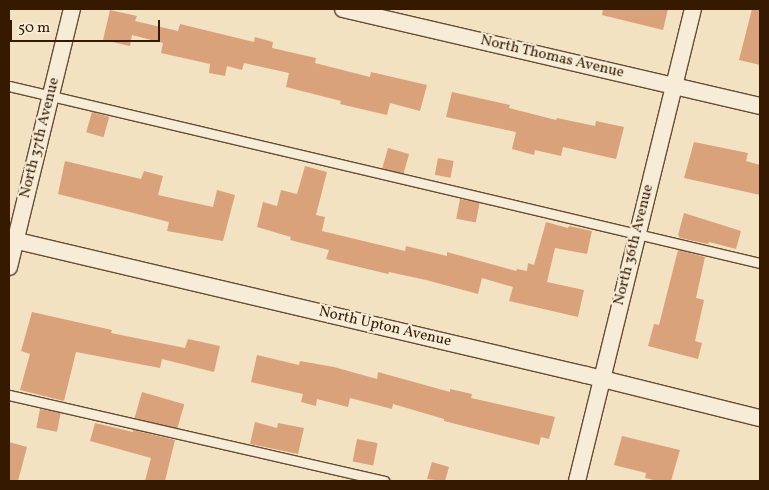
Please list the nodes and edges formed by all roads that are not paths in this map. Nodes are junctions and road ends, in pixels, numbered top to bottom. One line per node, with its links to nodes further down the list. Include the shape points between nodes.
1 (72, 9): 6 (street, North 37th Avenue)
2 (343, 9): 5 (street, North Thomas Avenue)
3 (693, 9): 5 (street, North 36th Avenue)
4 (9, 86): 6 (lane)
5 (673, 86): 7 (street, North Thomas Avenue); 8 (street, North 36th Avenue)
6 (50, 96): 8 (lane); 9 (street, North 37th Avenue)
7 (760, 106)
8 (638, 232): 10 (lane); 12 (street, North 36th Avenue)
9 (12, 240): 11 (street, North 37th Avenue); 12 (street, North Upton Avenue)
10 (760, 263)
11 (9, 267)
12 (601, 378): 14 (street, North Upton Avenue); 16 (street, North 36th Avenue)
13 (9, 395): 15 (lane)
14 (760, 418)
15 (384, 481)
16 (576, 481)

